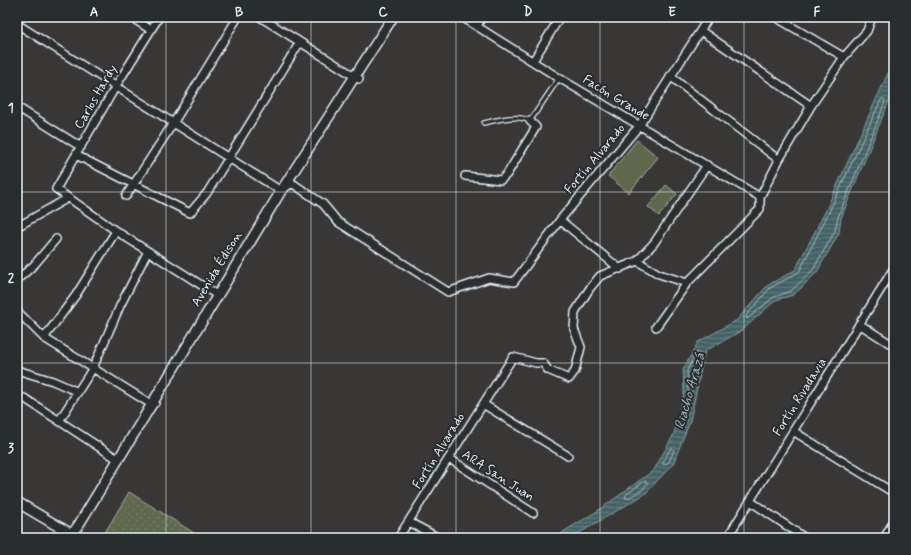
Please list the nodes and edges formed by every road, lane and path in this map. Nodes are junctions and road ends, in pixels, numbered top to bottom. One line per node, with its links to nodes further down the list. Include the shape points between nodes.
1 (131, 17): 14 (street)
2 (159, 17): 14 (street, Carlos Hardy)
3 (238, 17): 26 (street)
4 (260, 17): 16 (street)
5 (397, 17): 20 (main road, Avenida Édison)
6 (462, 17): 13 (street, Facón Grande)
7 (482, 17): 13 (street)
8 (560, 17): 18 (street)
9 (709, 17): 15 (street, Fortín Alvarado)
10 (775, 17): 17 (street)
11 (872, 17): 17 (street, via 867,31)
12 (17, 24): 22 (street)
13 (477, 26): 18 (street, Facón Grande)
14 (151, 30): 22 (street, Carlos Hardy)
15 (701, 31): 19 (street, Fortín Alvarado); 23 (street)
16 (300, 42): 20 (street); 31 (street)
17 (844, 57): 23 (street)
18 (532, 61): 21 (street, Facón Grande)
19 (670, 76): 28 (street, Fortín Alvarado); 32 (street)
20 (357, 77): 35 (main road, Avenida Édison); 37 (main road, Avenida Édison)
21 (559, 78): 25 (lane); 28 (street, Facón Grande)
22 (116, 86): 26 (street); 29 (street, Carlos Hardy)
23 (811, 106): 32 (street)
24 (17, 107): 29 (street)
25 (530, 121): 27 (lane, via 525,118); 34 (street, via 536,127 508,174 501,180)
26 (174, 122): 31 (street); 36 (street)
27 (484, 123)
28 (638, 126): 33 (street, Facón Grande); 41 (street, Fortín Alvarado)
29 (81, 147): 30 (street, Carlos Hardy)
30 (76, 156): 36 (street); 40 (street, Carlos Hardy, via 56,189)
31 (228, 156): 36 (street, via 207,193 190,213); 37 (street)
32 (779, 160): 39 (street)
33 (707, 166): 39 (street, Facón Grande); 46 (street, via 654,243)
34 (465, 176)
35 (292, 183): 37 (street); 41 (street, Fortín Alvarado, via 323,204 338,222 448,292 489,278 514,282); 61 (main road, Avenida Édison)
36 (134, 184): 38 (street)
37 (281, 191): 51 (main road, Avenida Édison)
38 (126, 196)
39 (760, 197): 50 (street, via 760,209)
40 (68, 198): 42 (street); 43 (street)
41 (560, 220): 48 (street)
42 (17, 227)
43 (116, 231): 45 (street); 55 (street, via 76,295)
44 (56, 239): 49 (street)
45 (148, 251): 51 (street); 57 (street)
46 (637, 261): 48 (street); 50 (street, via 659,274)
47 (894, 268): 53 (street, Fortín Rivadavia)
48 (620, 269): 62 (street, Fortín Alvarado, via 600,276 575,312 574,329 581,347 575,371 569,379 548,370 542,363 513,357)
49 (17, 280)
50 (687, 283): 54 (street)
51 (217, 295): 61 (main road, Avenida Édison)
52 (17, 311): 55 (street)
53 (859, 324): 56 (street); 64 (street, Fortín Rivadavia)
54 (656, 327)
55 (44, 338): 57 (street)
56 (894, 346)
57 (92, 368): 59 (street); 61 (street)
58 (17, 370): 59 (street)
59 (78, 392): 63 (street)
60 (24, 398): 63 (street)
61 (154, 404): 67 (main road, Avenida Édison); 74 (main road, Avenida Édison)
62 (483, 404): 65 (street); 66 (street, Fortín Alvarado)
63 (58, 421): 67 (street)
64 (793, 431): 68 (street); 69 (street, Fortín Rivadavia)
65 (568, 456)
66 (450, 459): 71 (street, ARA San Juan); 73 (street, Fortín Alvarado)
67 (119, 460): 74 (main road, Avenida Édison, via 78,526)
68 (894, 493)
69 (750, 501): 77 (street, Fortín Rivadavia); 78 (street)
70 (17, 502): 74 (main road)
71 (533, 513)
72 (894, 521): 79 (street)
73 (409, 522): 75 (street, Fortín Alvarado); 76 (street)
74 (74, 537)
75 (398, 538)
76 (440, 538)
77 (726, 538)
78 (805, 538)
79 (884, 538)

